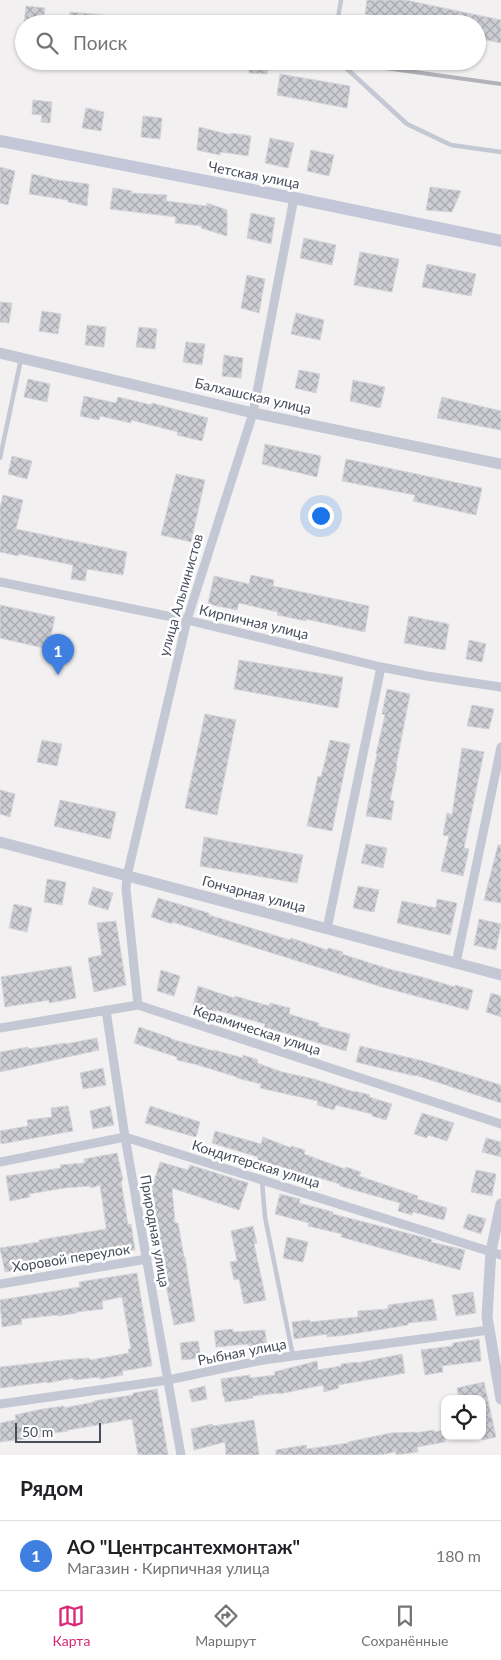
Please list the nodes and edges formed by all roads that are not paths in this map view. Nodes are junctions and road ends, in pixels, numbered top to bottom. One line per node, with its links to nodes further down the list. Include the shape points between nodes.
1 (341, 0): 2 (lane)
2 (338, 15)
3 (348, 70): 5 (lane, via 407,124 451,145)
4 (0, 141): 6 (main road, Четская улица)
5 (501, 152)
6 (294, 198): 7 (main road, Четская улица); 10 (street, улица Альпинистов)
7 (501, 241)
8 (0, 353): 9 (street, Балхашская улица)
9 (21, 357): 10 (street, Балхашская улица); 11 (lane)
10 (253, 413): 12 (street, Балхашская улица); 14 (street, улица Альпинистов)
11 (0, 458)
12 (501, 464)
13 (0, 582): 14 (street, Кирпичная улица)
14 (187, 620): 15 (street, Кирпичная улица); 19 (street, улица Альпинистов)
15 (382, 666): 16 (street, Кирпичная улица); 20 (street)
16 (501, 687)
17 (501, 747): 21 (street)
18 (0, 842): 19 (street, Гончарная улица)
19 (127, 876): 20 (street, Гончарная улица); 23 (street, улица Альпинистов)
20 (327, 930): 21 (street, Гончарная улица)
21 (456, 963): 22 (street, Гончарная улица)
22 (501, 975)
23 (138, 1005): 24 (street, Керамическая улица); 26 (street, Керамическая улица)
24 (106, 1010): 25 (street, Керамическая улица); 27 (street, Природная улица)
25 (0, 1028)
26 (501, 1124)
27 (125, 1137): 28 (street, Кондитерская улица); 29 (street, Кондитерская улица); 32 (street, Природная улица)
28 (0, 1162)
29 (262, 1180): 31 (street, Кондитерская улица); 35 (lane, via 265,1217)
30 (501, 1204): 31 (street)
31 (496, 1253): 34 (street, via 487,1317)
32 (146, 1260): 33 (street, Хоровой переулок); 36 (street, Природная улица)
33 (0, 1284)
34 (489, 1330): 35 (street, Рыбная улица); 37 (street)
35 (293, 1356): 36 (street, Рыбная улица)
36 (168, 1380): 38 (street, Рыбная улица); 39 (street, Природная улица)
37 (501, 1399)
38 (0, 1404)
39 (181, 1455)

